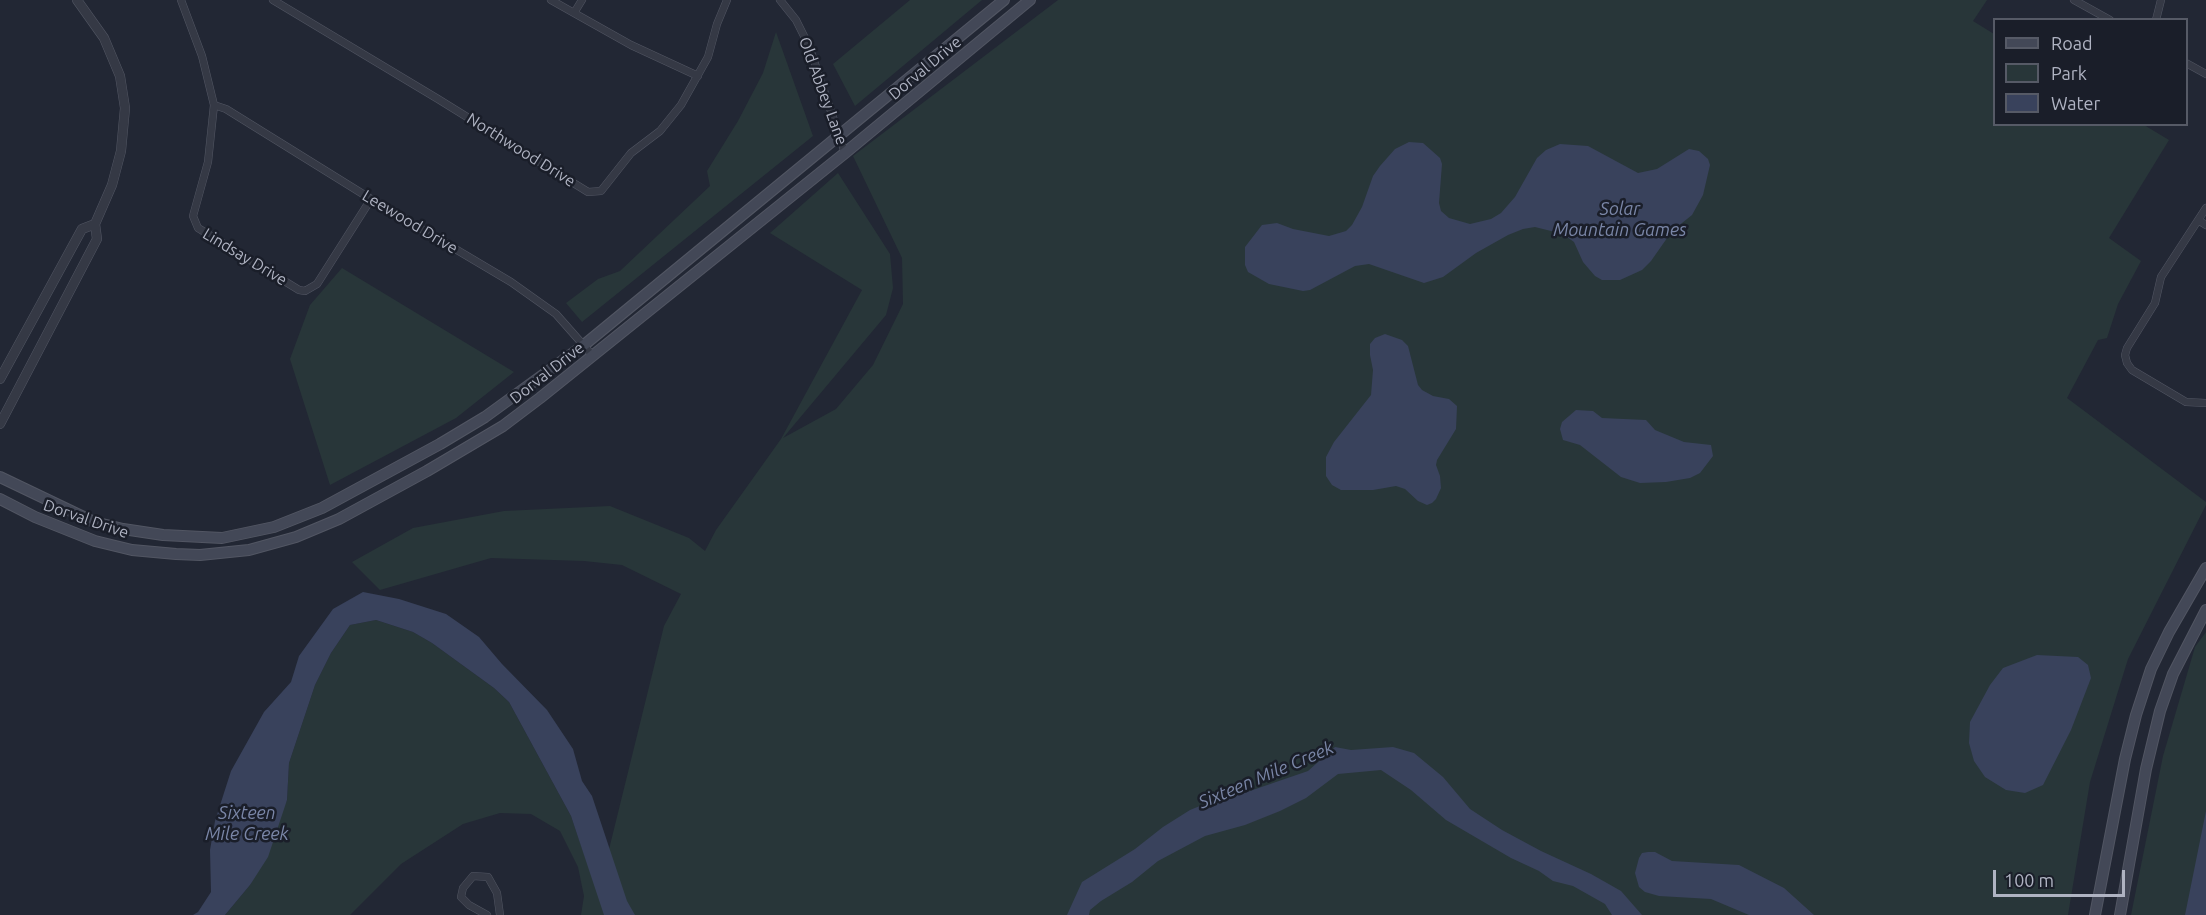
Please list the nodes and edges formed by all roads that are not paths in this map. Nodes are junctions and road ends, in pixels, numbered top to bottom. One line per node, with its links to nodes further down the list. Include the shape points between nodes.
1 (77, 0): 24 (street, via 112,55 125,108 117,169)
2 (181, 0): 18 (street, Lindsay Drive, via 202,56)
3 (273, 0): 17 (street, Northwood Drive, via 588,192 602,191 631,153 666,126)
4 (551, 0): 12 (street)
5 (582, 0): 12 (street)
6 (727, 0): 17 (street, Northwood Drive)
7 (780, 0): 19 (street, Old Abbey Lane, via 809,46)
8 (1004, 0): 19 (main road, Dorval Drive)
9 (1030, 0): 20 (main road, Dorval Drive)
10 (2074, 0): 13 (street)
11 (2161, 0): 14 (street)
12 (574, 13): 17 (street)
13 (2106, 18)
14 (2156, 18)
15 (2188, 64): 16 (street)
16 (2206, 74)
17 (698, 76)
18 (214, 105): 21 (street, Leewood Drive); 21 (street, Lindsay Drive, via 208,162 195,201 194,223 299,290 317,284)
19 (839, 136): 20 (street, Old Abbey Lane); 26 (main road, Dorval Drive)
20 (845, 153): 27 (main road, Dorval Drive)
21 (371, 199): 26 (street, Leewood Drive, via 511,282 556,314)
22 (2206, 208): 23 (street)
23 (2198, 220): 25 (street); 29 (street, via 2161,277 2155,303 2125,355 2132,370 2186,402)
24 (95, 224): 28 (street, via 82,229); 30 (street, via 97,239)
25 (2206, 225)
26 (584, 345): 27 (street, Leewood Drive); 31 (main road, Dorval Drive, via 485,417 440,444 322,508 274,527 210,538 123,529 75,514)
27 (593, 356): 32 (main road, Dorval Drive, via 503,426 427,471 320,528 249,550 200,555 132,550 81,536)
28 (0, 379)
29 (2206, 403)
30 (0, 424)
31 (0, 477)
32 (0, 499)
33 (2206, 568): 37 (main road, via 2164,641 2136,715)
34 (2206, 610): 38 (main road, via 2160,711)
35 (487, 915): 36 (street, via 461,897 473,876 488,877 497,892)
36 (500, 915)
37 (2095, 915)
38 (2120, 915)

